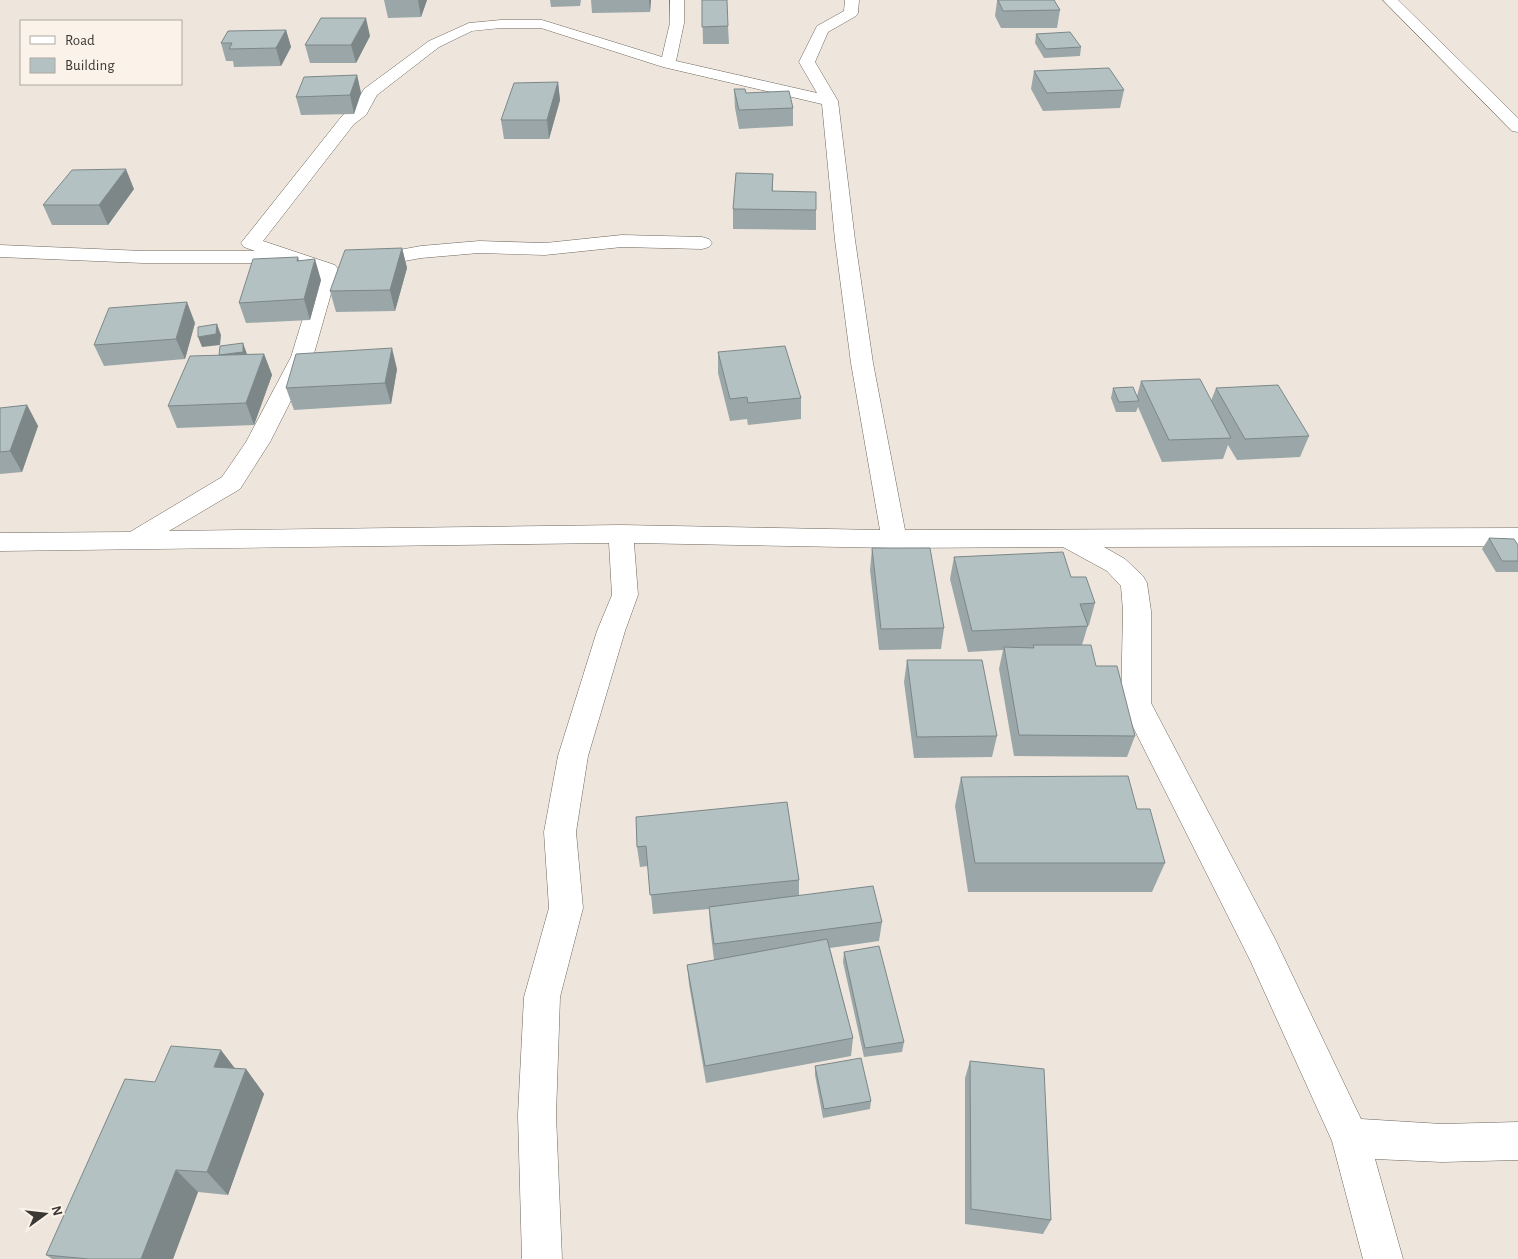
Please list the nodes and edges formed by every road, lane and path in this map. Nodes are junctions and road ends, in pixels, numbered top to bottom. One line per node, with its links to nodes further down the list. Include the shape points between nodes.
1 (677, 0): 4 (street, via 678,23)
2 (852, 0): 5 (street, via 851,13 822,29 807,62)
3 (1390, 0): 6 (street)
4 (668, 64): 5 (street); 9 (street, via 542,24 469,27 434,44 370,92 360,111 348,120 251,243)
5 (830, 101): 14 (street, via 862,363)
6 (1518, 127)
7 (702, 243): 10 (street, via 622,241 545,250 479,247 421,252)
8 (0, 251): 9 (street, via 143,257)
9 (289, 257): 10 (street)
10 (328, 269): 13 (street, via 302,357 258,442 231,483)
11 (621, 534): 13 (street); 14 (street); 19 (street, via 624,595 573,756 560,832 566,908 542,997 537,1115)
12 (1518, 537): 15 (street)
13 (136, 539): 16 (street)
14 (894, 539): 15 (street)
15 (1068, 539): 17 (street, via 1116,565 1134,583 1137,611 1136,703 1263,950)
16 (0, 542)
17 (1350, 1138): 18 (street, via 1442,1143); 20 (street)
18 (1518, 1141)
19 (542, 1259)
20 (1383, 1259)

